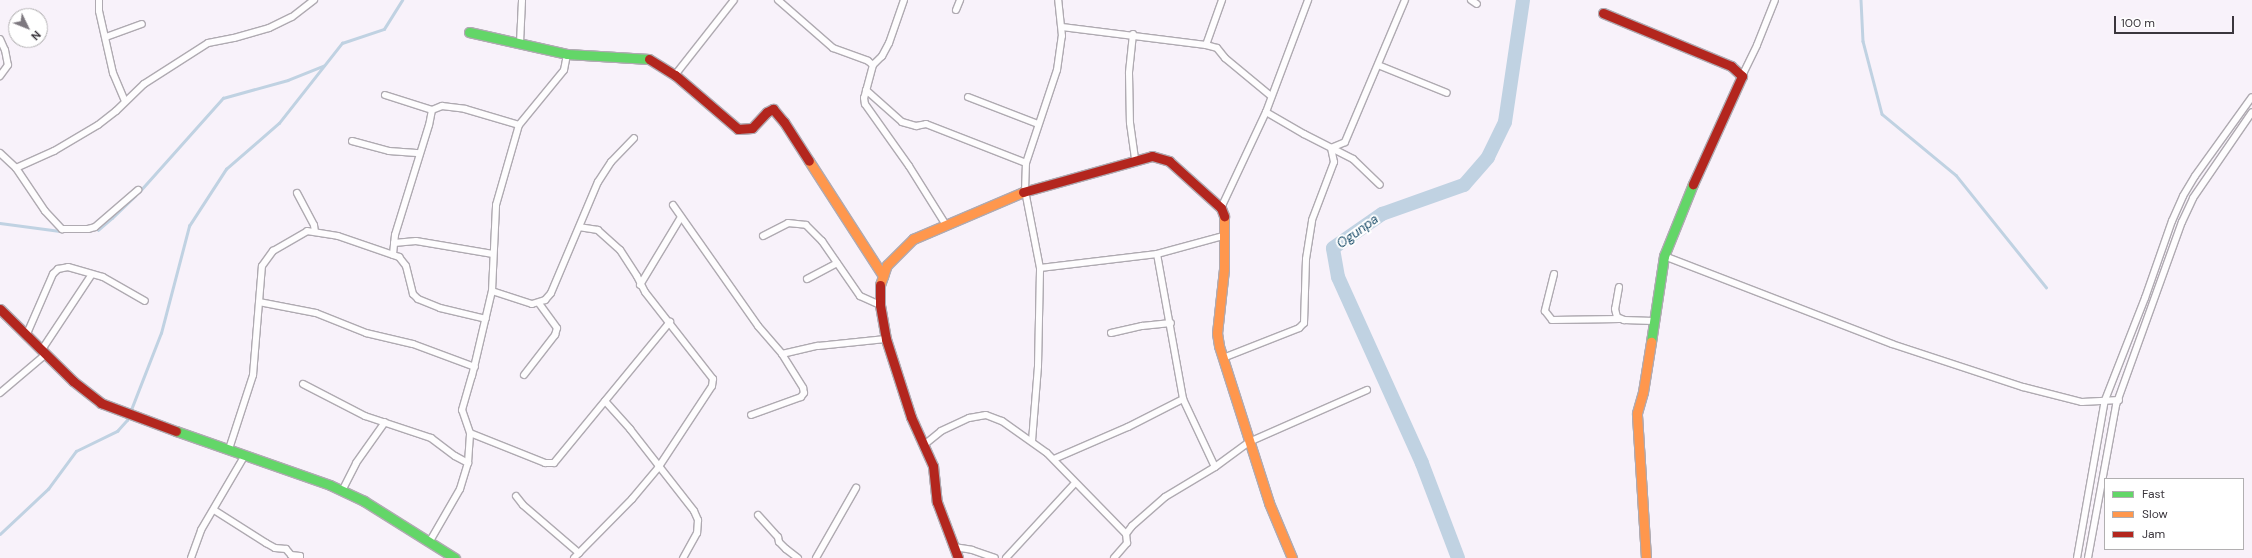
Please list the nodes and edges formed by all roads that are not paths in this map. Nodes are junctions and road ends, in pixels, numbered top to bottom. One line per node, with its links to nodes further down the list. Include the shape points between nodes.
1 (99, 0): 21 (street, via 99,12)
2 (314, 0): 37 (street, via 292,17 269,28 208,43 144,84)
3 (522, 0): 23 (street)
4 (734, 0): 28 (street)
5 (778, 0): 26 (street, via 833,48)
6 (904, 0): 26 (street, via 890,43)
7 (960, 0): 15 (street)
8 (1058, 0): 18 (street)
9 (1222, 0): 24 (street)
10 (1308, 0): 34 (street)
11 (1405, 0): 27 (street)
12 (1471, 0): 14 (street)
13 (1775, 0): 30 (street)
14 (1477, 4)
15 (956, 10)
16 (1603, 13): 30 (street, via 1731,66)
17 (142, 24): 21 (street)
18 (1062, 27): 20 (street); 41 (street, via 1057,70)
19 (469, 32): 23 (street)
20 (1133, 34): 24 (street); 48 (street, via 1129,80 1130,123)
21 (106, 37): 37 (street, via 113,73)
22 (0, 39): 29 (street, via 8,65)
23 (520, 43): 25 (street)
24 (1206, 44): 34 (street, via 1216,48)
25 (567, 54): 28 (street, via 649,59); 42 (street, via 564,70)
26 (873, 65): 31 (street)
27 (1378, 65): 32 (street); 45 (street, via 1345,142)
28 (675, 75): 74 (street, via 738,130 752,128 773,109 784,122)
29 (0, 76)
30 (1742, 76): 69 (street, via 1702,161)
31 (866, 90): 50 (street, via 902,122 916,126 926,124); 60 (street, via 864,98 868,110 909,166)
32 (1446, 93)
33 (385, 95): 38 (street)
34 (1271, 96): 39 (street)
35 (968, 97): 41 (street)
36 (2252, 97): 49 (street)
37 (125, 101): 52 (street, via 98,124 54,151)
38 (432, 110): 42 (street, via 442,106 465,109); 47 (street)
39 (1266, 112): 45 (street); 58 (street)
40 (2252, 112): 51 (street)
41 (1038, 124): 50 (street)
42 (520, 125): 66 (street, via 496,205)
43 (634, 138): 61 (street, via 611,162 598,182)
44 (352, 141): 47 (street, via 370,148)
45 (1331, 148): 53 (street, via 1353,159); 94 (street, via 1334,162 1312,220 1306,259 1304,323 1299,328)
46 (0, 153): 52 (street)
47 (420, 153): 65 (street)
48 (1135, 160): 55 (street); 58 (street, via 1152,156 1169,161)
49 (2206, 160): 51 (street); 101 (street, via 2183,196 2172,221)
50 (1026, 163): 55 (street)
51 (2214, 165): 102 (street, via 2193,198 2182,222)
52 (16, 168): 54 (street, via 45,211 62,229 96,227)
53 (1380, 185)
54 (138, 190)
55 (1025, 191): 60 (street); 71 (street)
56 (297, 192): 62 (street)
57 (673, 205): 59 (street)
58 (1221, 208): 64 (street)
59 (681, 217): 76 (street); 93 (street, via 758,326)
60 (946, 225): 74 (street, via 913,239 887,265)
61 (580, 227): 76 (street, via 590,227 620,250); 81 (street, via 551,293)
62 (315, 232): 68 (street, via 338,236); 80 (street, via 307,231 273,251 262,266)
63 (762, 236): 70 (street, via 788,223 806,224 813,229)
64 (1223, 236): 67 (street); 94 (street, via 1224,269 1217,333)
65 (394, 243): 66 (street, via 416,241); 68 (street)
66 (493, 254): 78 (street)
67 (1157, 254): 71 (street); 88 (street)
68 (393, 255): 84 (street, via 399,257 406,266 413,294 418,299 440,308)
69 (1664, 256): 86 (street); 101 (street, via 1892,344 2082,402)
70 (837, 263): 75 (street); 82 (street, via 860,296)
71 (1040, 268): 107 (street, via 1038,366)
72 (92, 274): 79 (street, via 112,281); 90 (street, via 68,267 58,269); 92 (street)
73 (1554, 274): 85 (street, via 1545,311 1552,320)
74 (883, 276): 82 (street, via 880,282)
75 (807, 279)
76 (640, 284): 87 (street)
77 (1619, 288): 85 (street, via 1615,312)
78 (492, 290): 81 (street, via 532,304); 84 (street)
79 (145, 301)
80 (259, 302): 95 (street, via 316,313 366,333 413,344); 110 (street, via 253,375)
81 (539, 303): 96 (street, via 557,328 555,336)
82 (880, 305): 91 (street)
83 (1, 311): 90 (street)
84 (486, 319): 95 (street)
85 (1620, 319): 86 (street)
86 (1653, 321): 138 (street, via 1638,413)
87 (670, 322): 103 (street); 115 (street, via 713,379 712,386)
88 (1171, 323): 89 (street); 100 (street)
89 (1111, 333)
90 (26, 336): 92 (street)
91 (886, 339): 93 (street, via 818,346); 109 (street, via 911,417)
92 (44, 353): 99 (street); 110 (street, via 91,396 121,412)
93 (782, 354): 104 (street, via 804,393 801,397)
94 (1223, 358): 108 (street)
95 (475, 367): 106 (street, via 462,410)
96 (524, 375)
97 (303, 384): 105 (street, via 327,394 365,416)
98 (1367, 390): 108 (street)
99 (0, 393)
100 (1183, 400): 112 (street); 114 (street)
101 (2105, 400): 102 (street); 139 (street)
102 (2119, 400): 140 (street)
103 (605, 401): 106 (street, via 554,463 545,463); 115 (street, via 630,429)
104 (751, 415)
105 (385, 422): 113 (street, via 432,438); 118 (street, via 356,463)
106 (470, 433): 113 (street)
107 (1032, 441): 109 (street, via 1002,421 986,415 969,418 948,428); 112 (street)
108 (1249, 442): 114 (street); 137 (street, via 1269,503)
109 (924, 445): 124 (street, via 933,466 937,502)
110 (229, 449): 111 (street)
111 (246, 454): 118 (street); 120 (street)
112 (1054, 459): 116 (street)
113 (468, 463): 123 (street, via 460,489)
114 (1215, 467): 122 (street, via 1165,498)
115 (658, 468): 125 (street, via 632,499); 130 (street, via 694,511 698,520 697,533)
116 (1075, 483): 122 (street); 135 (street)
117 (856, 488): 132 (street)
118 (342, 490): 123 (street)
119 (516, 496): 125 (street, via 523,505)
120 (214, 510): 126 (street, via 201,530); 127 (street, via 266,543 275,548 286,549 291,555)
121 (758, 515): 131 (street, via 778,537 779,542)
122 (1126, 534): 136 (street, via 1126,543)
123 (430, 541): 128 (street)
124 (954, 547): 133 (street); 134 (street)
125 (579, 552): 129 (street)
126 (191, 558)
127 (300, 558)
128 (455, 558)
129 (574, 558)
130 (683, 558)
131 (798, 558)
132 (816, 558)
133 (958, 558)
134 (995, 558)
135 (1006, 558)
136 (1114, 558)
137 (1292, 558)
138 (1646, 558)
139 (2077, 558)
140 (2088, 558)

